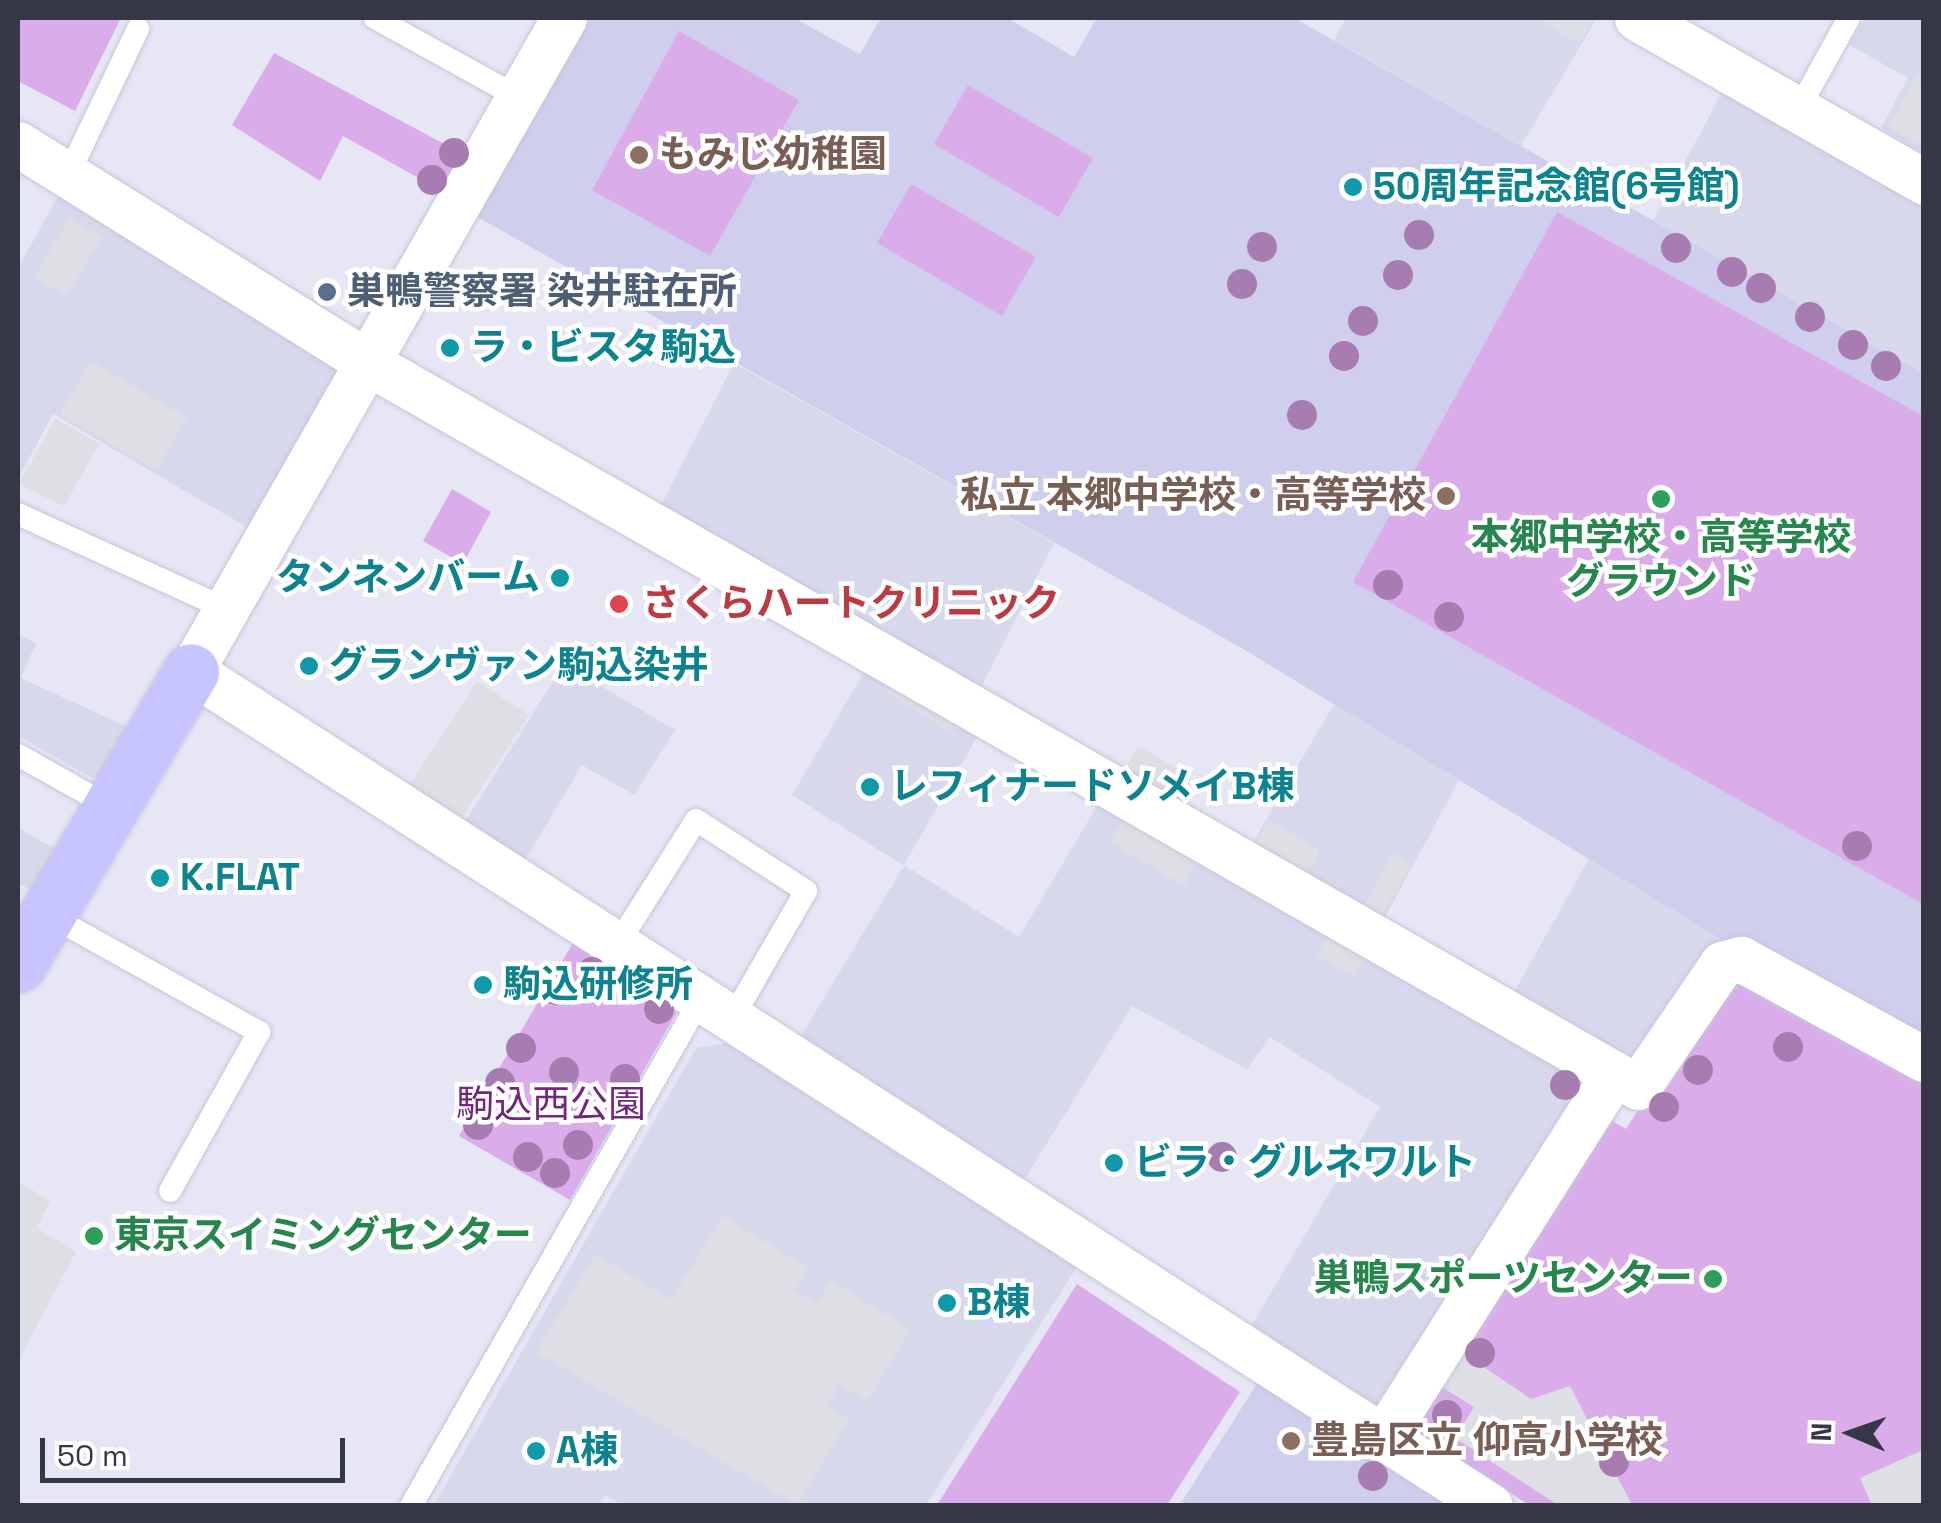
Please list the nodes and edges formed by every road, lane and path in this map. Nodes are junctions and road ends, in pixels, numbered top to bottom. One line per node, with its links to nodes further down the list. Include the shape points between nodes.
1 (375, 18): 6 (lane)
2 (564, 18): 6 (street)
3 (1637, 18): 7 (street)
4 (1850, 18): 7 (lane)
5 (138, 29): 9 (lane)
6 (518, 96): 11 (street)
7 (1798, 110): 10 (street)
8 (18, 144): 9 (street)
9 (69, 173): 11 (street)
10 (1924, 182)
11 (367, 362): 13 (street, via 283,480); 22 (street)
12 (18, 514): 13 (lane)
13 (226, 609): 14 (street)
14 (191, 671): 16 (street); 18 (street)
15 (18, 755): 16 (lane)
16 (110, 806): 17 (street)
17 (47, 914): 19 (street); 23 (lane, via 259,1032)
18 (619, 942): 20 (street); 20 (lane, via 696,820 806,890)
19 (18, 964)
20 (718, 1005): 24 (street); 25 (lane)
21 (1924, 1059): 22 (street, via 1742,958 1722,964 1638,1087)
22 (1614, 1074): 24 (street)
23 (170, 1191)
24 (1384, 1436): 26 (street)
25 (411, 1506)
26 (1490, 1506)

